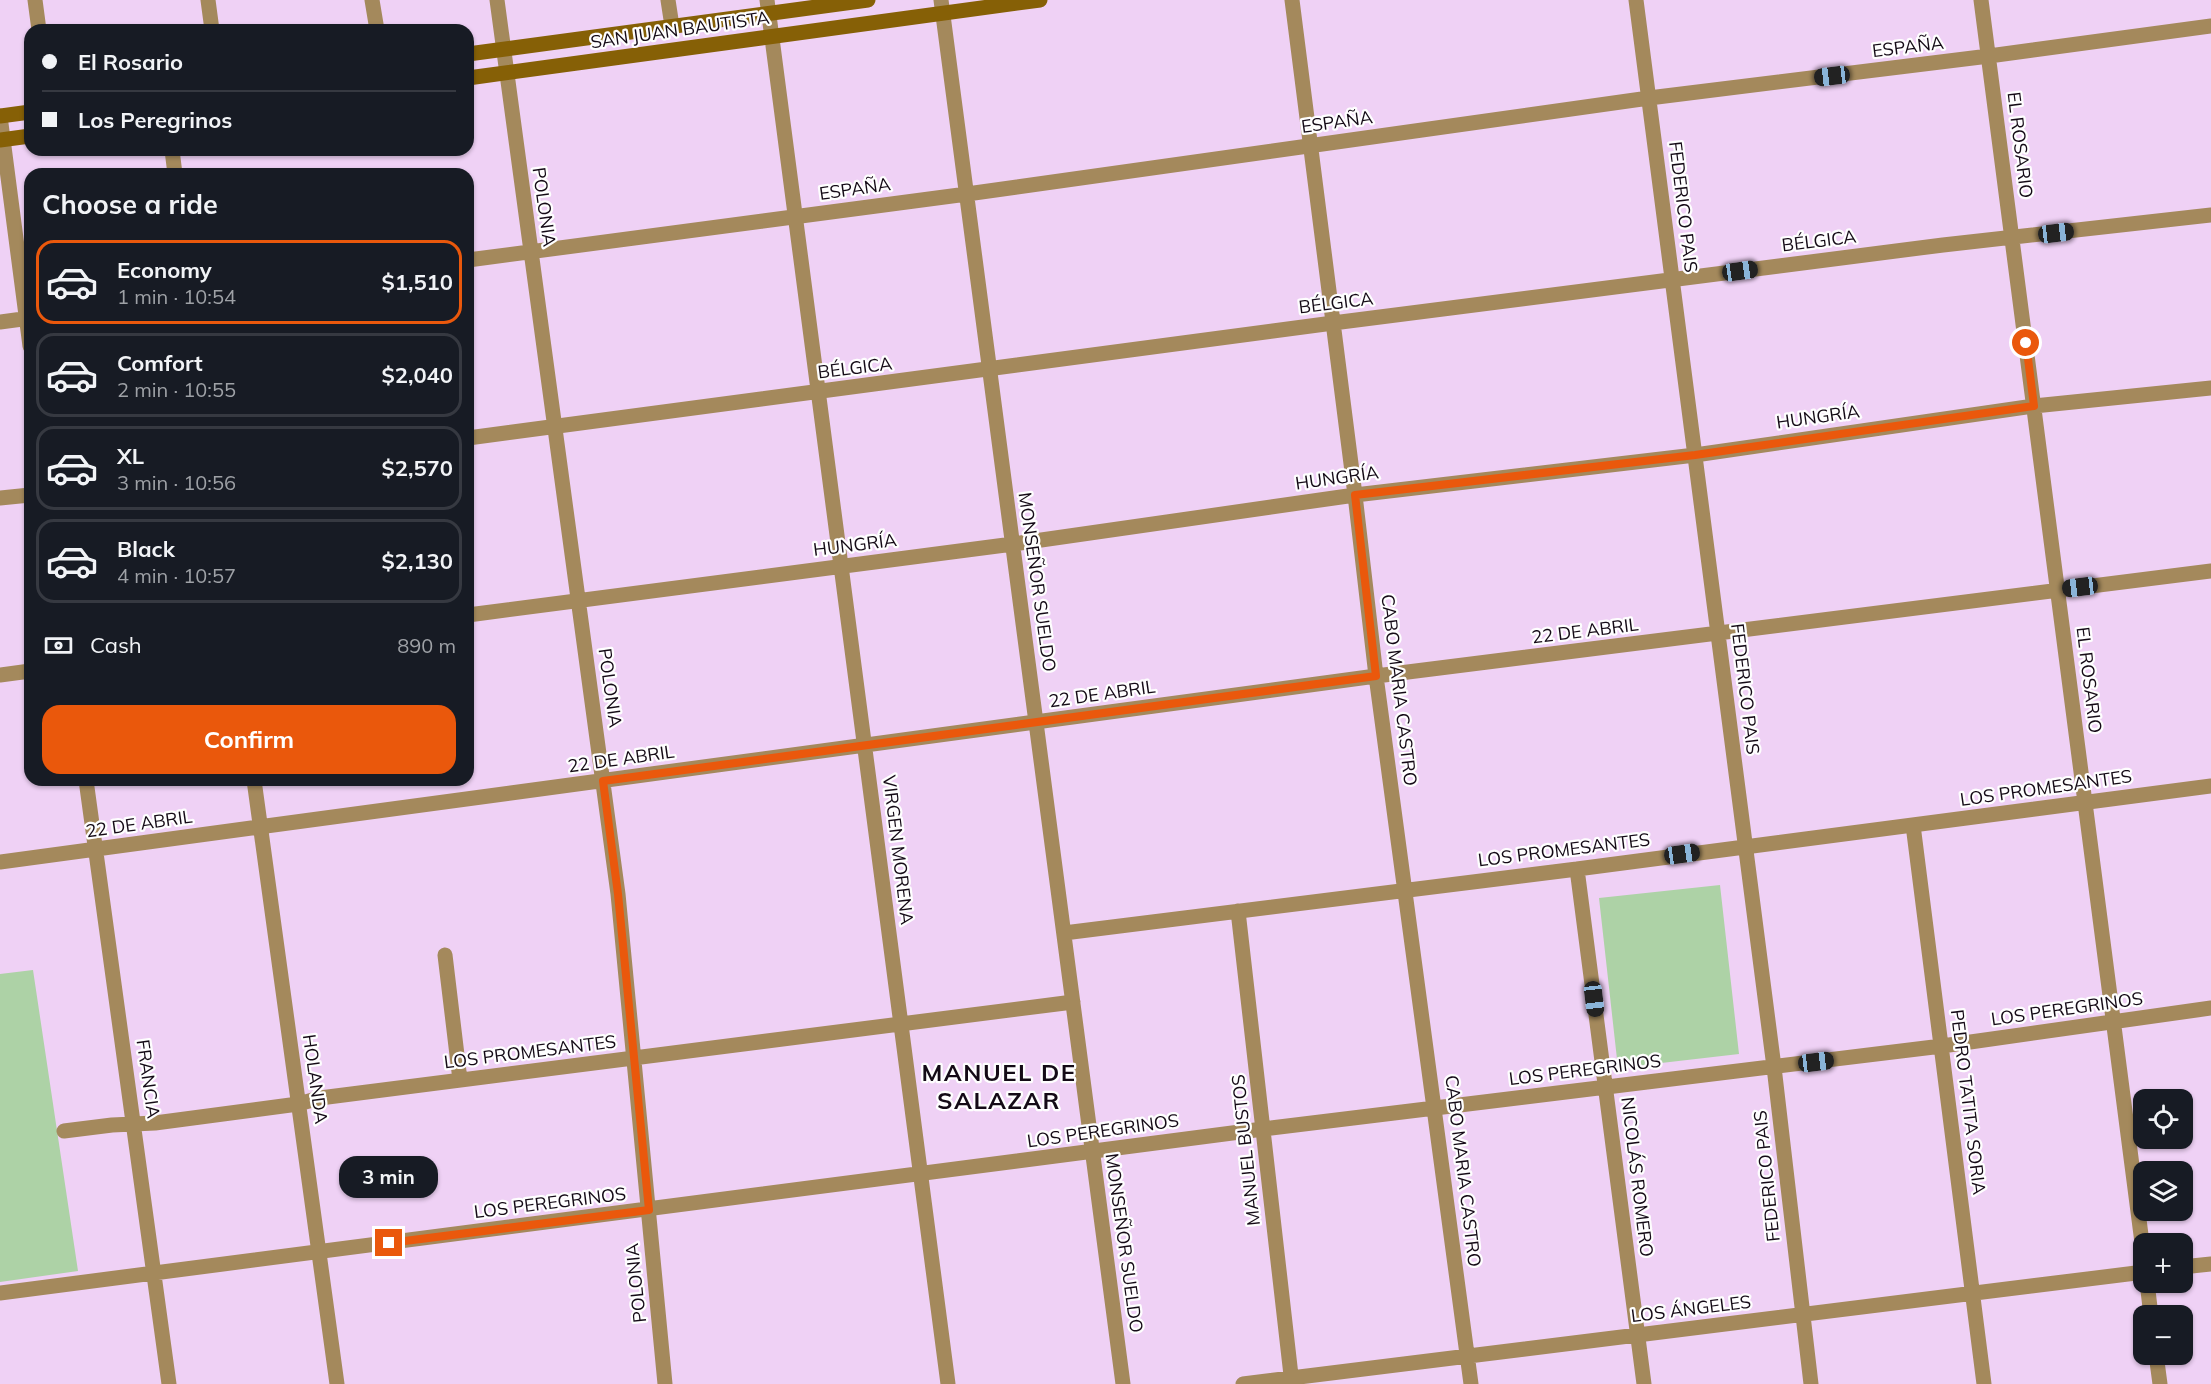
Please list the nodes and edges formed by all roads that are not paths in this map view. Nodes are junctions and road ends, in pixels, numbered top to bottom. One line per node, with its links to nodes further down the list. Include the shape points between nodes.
1 (35, 0): 13 (street)
2 (208, 0): 14 (street)
3 (372, 0): 15 (street)
4 (497, 0): 19 (street, POLONIA)
5 (668, 0): 16 (street)
6 (868, 0): 11 (street, SAN JUAN BAUTISTA)
7 (1040, 0): 12 (street, SAN JUAN BAUTISTA)
8 (1292, 0): 29 (street, CABO MARIA CASTRO)
9 (1636, 0): 24 (street, FEDERICO PAIS)
10 (1981, 0): 21 (street, EL ROSARIO)
11 (768, 7): 16 (street, SAN JUAN BAUTISTA); 18 (street, VIRGEN MORENA)
12 (942, 7): 18 (street, SAN JUAN BAUTISTA); 30 (street, MONSEÑOR SUELDO)
13 (38, 24)
14 (211, 24)
15 (376, 24)
16 (672, 26): 19 (street, SAN JUAN BAUTISTA)
17 (2211, 26): 21 (street, ESPAÑA)
18 (772, 37): 22 (street, SAN JUAN BAUTISTA); 32 (street, VIRGEN MORENA)
19 (504, 49): 20 (street, SAN JUAN BAUTISTA); 22 (street, POLONIA)
20 (474, 53)
21 (1989, 56): 24 (street, ESPAÑA); 33 (street, EL ROSARIO)
22 (507, 73): 23 (street, SAN JUAN BAUTISTA); 34 (street, POLONIA)
23 (474, 77)
24 (1649, 98): 29 (street, ESPAÑA); 36 (street, FEDERICO PAIS)
25 (24, 113): 26 (street)
26 (0, 116): 28 (street)
27 (24, 137): 28 (street)
28 (2, 140): 37 (street)
29 (1311, 145): 30 (street, ESPAÑA); 40 (street, CABO MARIA CASTRO)
30 (967, 194): 32 (street, ESPAÑA); 41 (street, MONSEÑOR SUELDO)
31 (2211, 215): 33 (street, BÉLGICA)
32 (795, 217): 34 (street, ESPAÑA); 43 (street, VIRGEN MORENA)
33 (2012, 238): 36 (street, BÉLGICA); 44 (street, EL ROSARIO)
34 (531, 252): 35 (street, ESPAÑA); 45 (street, POLONIA)
35 (474, 259)
36 (1672, 280): 40 (street, BÉLGICA); 47 (street, FEDERICO PAIS)
37 (24, 291)
38 (24, 319): 39 (street)
39 (0, 322)
40 (1334, 323): 41 (street, BÉLGICA); 48 (street, CABO MARIA CASTRO)
41 (990, 370): 43 (street, BÉLGICA); 51 (street, MONSEÑOR SUELDO)
42 (2211, 388): 44 (street, HUNGRÍA)
43 (818, 392): 45 (street, BÉLGICA); 52 (street, VIRGEN MORENA)
44 (2034, 406): 47 (street, HUNGRÍA); 54 (street, EL ROSARIO)
45 (555, 426): 46 (street, BÉLGICA); 55 (street, POLONIA)
46 (474, 437)
47 (1695, 455): 48 (street, HUNGRÍA); 57 (street, FEDERICO PAIS)
48 (1355, 495): 51 (street, HUNGRÍA); 60 (street, CABO MARIA CASTRO)
49 (24, 496): 50 (street)
50 (0, 498)
51 (1013, 544): 52 (street, HUNGRÍA); 61 (street, MONSEÑOR SUELDO)
52 (841, 566): 55 (street, HUNGRÍA); 62 (street, VIRGEN MORENA)
53 (2211, 571): 54 (street, 22 DE ABRIL)
54 (2058, 590): 57 (street, 22 DE ABRIL); 67 (street, EL ROSARIO)
55 (578, 600): 56 (street, HUNGRÍA); 63 (street, POLONIA)
56 (474, 614)
57 (1718, 634): 60 (street, 22 DE ABRIL); 70 (street, FEDERICO PAIS)
58 (24, 672): 59 (street)
59 (0, 675)
60 (1376, 676): 61 (street, 22 DE ABRIL); 74 (street, CABO MARIA CASTRO)
61 (1036, 722): 62 (street, 22 DE ABRIL); 76 (street, MONSEÑOR SUELDO)
62 (864, 746): 63 (street, 22 DE ABRIL); 81 (street, VIRGEN MORENA)
63 (603, 781): 69 (street, 22 DE ABRIL); 83 (street, POLONIA)
64 (87, 786): 71 (street, FRANCIA)
65 (255, 786): 69 (street, HOLANDA)
66 (2211, 786): 67 (street, LOS PROMESANTES)
67 (2085, 803): 68 (street, LOS PROMESANTES); 80 (street, EL ROSARIO)
68 (1913, 825): 70 (street, LOS PROMESANTES); 82 (street, PEDRO TATITA SORIA)
69 (260, 827): 71 (street, 22 DE ABRIL); 87 (street, HOLANDA)
70 (1745, 845): 73 (street, LOS PROMESANTES); 84 (street, FEDERICO PAIS)
71 (95, 849): 72 (street, 22 DE ABRIL); 89 (street, FRANCIA)
72 (0, 862)
73 (1577, 869): 74 (street, LOS PROMESANTES); 86 (street, NICOLÁS ROMERO)
74 (1406, 890): 75 (street, LOS PROMESANTES); 88 (street, CABO MARIA CASTRO)
75 (1238, 911): 76 (street, LOS PROMESANTES); 90 (street, MANUEL BUSTOS)
76 (1064, 933): 78 (street, MONSEÑOR SUELDO)
77 (445, 955): 85 (street)
78 (1073, 1002): 81 (street, LOS PROMESANTES); 92 (street, MONSEÑOR SUELDO)
79 (2211, 1008): 80 (street, LOS PEREGRINOS)
80 (2113, 1022): 82 (street, LOS PEREGRINOS); 95 (street, EL ROSARIO)
81 (900, 1024): 83 (street, LOS PROMESANTES); 93 (street, VIRGEN MORENA)
82 (1942, 1046): 84 (street, LOS PEREGRINOS); 102 (street, PEDRO TATITA SORIA)
83 (634, 1058): 85 (street, LOS PROMESANTES); 94 (street, POLONIA)
84 (1774, 1067): 86 (street, LOS PEREGRINOS); 103 (street, FEDERICO PAIS)
85 (460, 1080): 87 (street, LOS PROMESANTES)
86 (1605, 1086): 88 (street, LOS PEREGRINOS); 104 (street, NICOLÁS ROMERO)
87 (298, 1104): 89 (street, LOS PROMESANTES); 96 (street, HOLANDA)
88 (1436, 1108): 90 (street, LOS PEREGRINOS); 105 (street, CABO MARIA CASTRO)
89 (135, 1124): 91 (street, LOS PROMESANTES); 99 (street, FRANCIA)
90 (1263, 1129): 92 (street, LOS PEREGRINOS); 107 (street, MANUEL BUSTOS)
91 (64, 1131)
92 (1093, 1153): 93 (street, LOS PEREGRINOS); 112 (street, MONSEÑOR SUELDO)
93 (920, 1175): 94 (street, LOS PEREGRINOS); 111 (street, VIRGEN MORENA)
94 (649, 1210): 96 (street, LOS PEREGRINOS); 110 (street, POLONIA)
95 (2141, 1233)
96 (319, 1252): 99 (street, LOS PEREGRINOS); 109 (street, HOLANDA)
97 (2211, 1264): 98 (street)
98 (2193, 1266)
99 (155, 1273): 101 (street, LOS PEREGRINOS); 108 (street, FRANCIA)
100 (2133, 1273): 102 (street, LOS ÁNGELES)
101 (0, 1293)
102 (1971, 1293): 103 (street, LOS ÁNGELES); 117 (street, PEDRO TATITA SORIA)
103 (1802, 1315): 104 (street, LOS ÁNGELES); 116 (street, FEDERICO PAIS)
104 (1637, 1335): 105 (street, LOS ÁNGELES); 115 (street, NICOLÁS ROMERO)
105 (1467, 1355): 107 (street, LOS ÁNGELES); 114 (street, CABO MARIA CASTRO)
106 (2157, 1365): 118 (street)
107 (1292, 1381): 113 (street, LOS ÁNGELES)
108 (169, 1384)
109 (337, 1384)
110 (665, 1384)
111 (948, 1384)
112 (1123, 1384)
113 (1243, 1384)
114 (1471, 1384)
115 (1644, 1384)
116 (1811, 1384)
117 (1984, 1384)
118 (2160, 1384)

